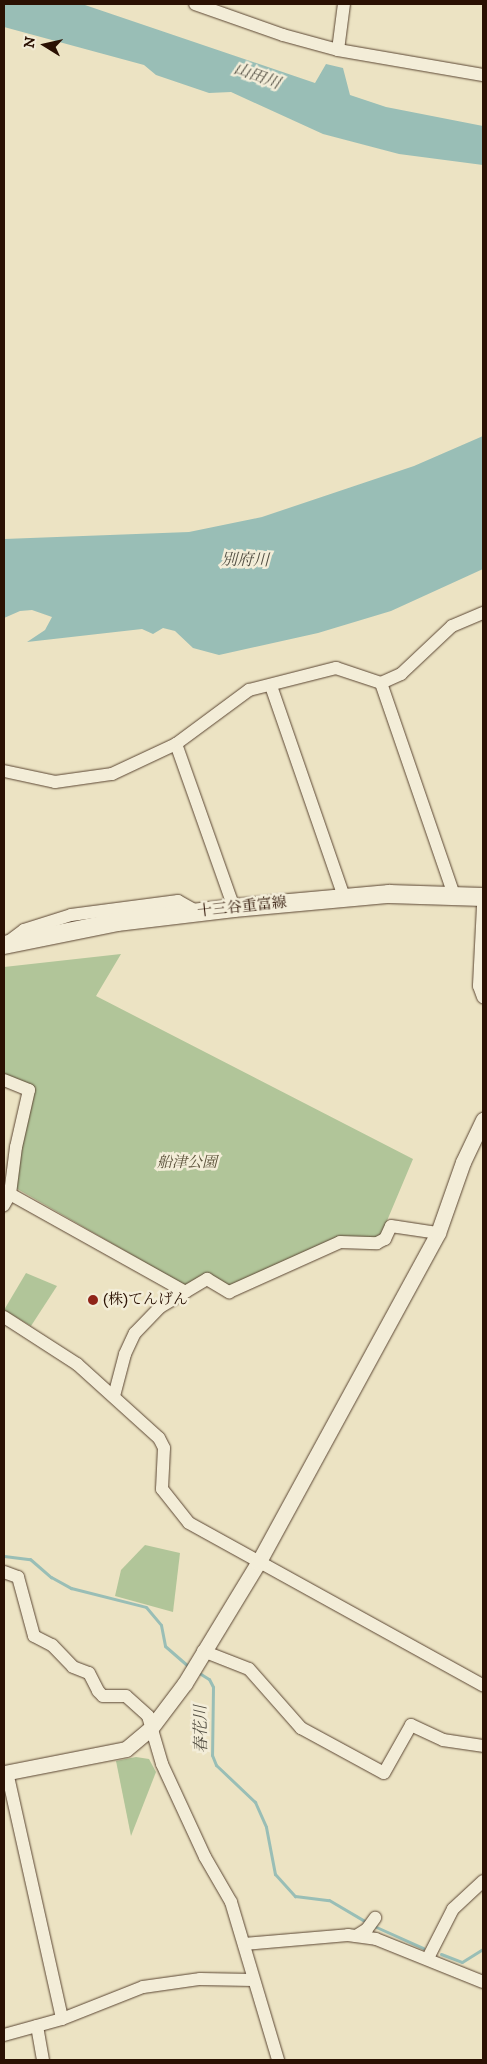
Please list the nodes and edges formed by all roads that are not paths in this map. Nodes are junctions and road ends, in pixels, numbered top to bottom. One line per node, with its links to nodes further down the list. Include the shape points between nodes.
1 (195, 4): 3 (street, via 283,35)
2 (344, 4): 3 (street)
3 (338, 50): 4 (street)
4 (483, 75)
5 (483, 613): 6 (street, via 452,626 401,674)
6 (381, 682): 7 (street, via 336,668); 10 (street)
7 (271, 686): 8 (street, via 249,690); 11 (street)
8 (176, 744): 9 (street, via 112,774 84,780 55,782); 14 (street)
9 (4, 771)
10 (454, 895): 11 (main road, 十三谷重富線); 12 (main road, 十三谷重富線)
11 (344, 897): 14 (main road, 十三谷重富線)
12 (483, 897)
13 (483, 906): 16 (street, via 479,986)
14 (234, 908): 15 (main road, 十三谷重富線, via 117,922)
15 (4, 945)
16 (483, 997)
17 (4, 1080): 19 (street, via 29,1090)
18 (483, 1120): 20 (street, via 463,1162)
19 (7, 1200): 21 (street)
20 (438, 1233): 21 (street, via 391,1226 385,1238 376,1243 340,1242 228,1292 207,1279); 24 (street)
21 (185, 1292): 23 (street, via 160,1307 135,1333 125,1354)
22 (4, 1317): 23 (street, via 77,1364)
23 (114, 1396): 24 (street, via 159,1438 164,1448 162,1489 169,1502 189,1523)
24 (258, 1563): 26 (street); 27 (street)
25 (4, 1572): 28 (street, via 18,1577 34,1636 52,1645 67,1663 89,1673 103,1696 126,1696 148,1716)
26 (201, 1653): 28 (street, via 185,1683); 29 (street, via 249,1669 301,1728 384,1773 411,1725 443,1740)
27 (483, 1685)
28 (151, 1728): 30 (street, via 126,1749); 34 (street, via 162,1764 201,1849 231,1902)
29 (483, 1746)
30 (5, 1772): 38 (street)
31 (483, 1881): 35 (street, via 453,1910)
32 (375, 1918): 33 (street)
33 (361, 1933): 34 (street); 35 (street)
34 (244, 1944): 36 (street)
35 (428, 1958): 37 (street)
36 (253, 1980): 38 (street, via 200,1979 143,1987); 42 (street)
37 (483, 1982)
38 (62, 2019): 39 (street)
39 (37, 2026): 40 (street); 41 (street)
40 (4, 2035)
41 (43, 2060)
42 (278, 2060)

